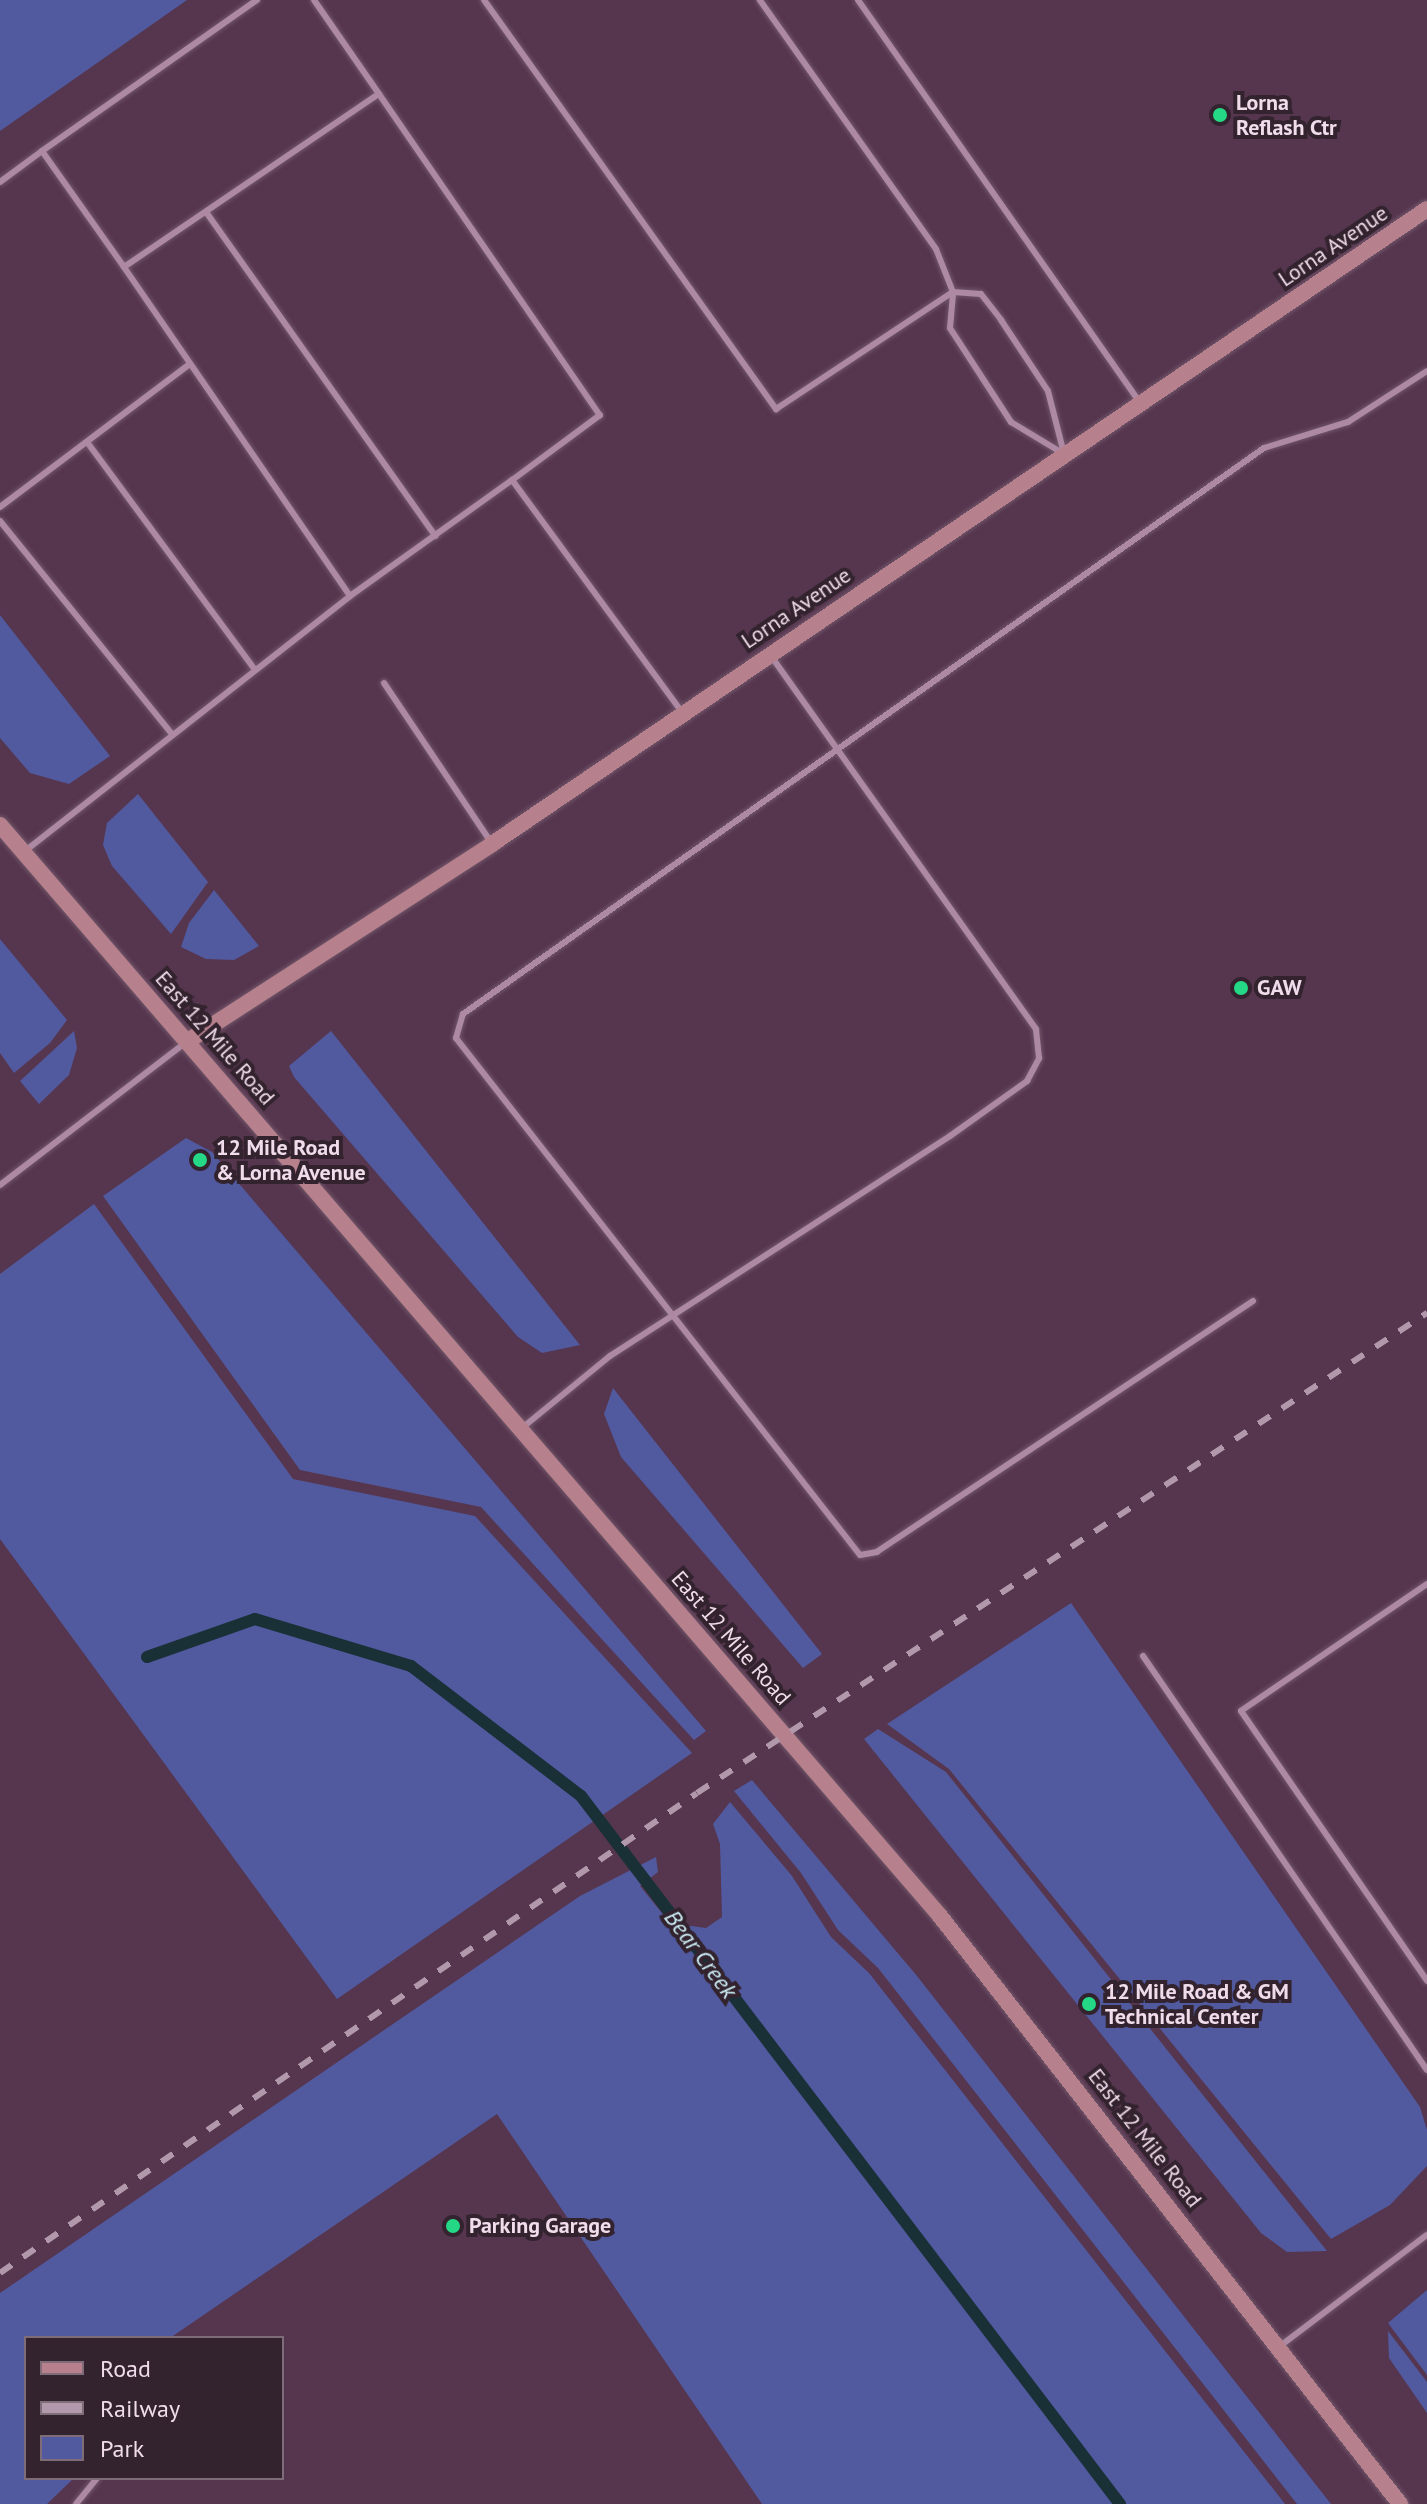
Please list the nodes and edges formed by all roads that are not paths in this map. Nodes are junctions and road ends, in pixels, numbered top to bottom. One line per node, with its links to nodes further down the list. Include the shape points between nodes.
1 (257, 0): 7 (lane)
2 (314, 0): 6 (lane)
3 (484, 0): 12 (lane, via 776,409)
4 (760, 0): 12 (lane, via 936,249)
5 (858, 0): 15 (lane)
6 (379, 94): 10 (lane); 18 (lane, via 600,415)
7 (42, 151): 8 (lane); 11 (lane)
8 (0, 182)
9 (1427, 209): 15 (main road, Lorna Avenue)
10 (206, 212): 11 (lane); 21 (lane)
11 (124, 267): 13 (lane)
12 (953, 292): 17 (lane, via 950,328 1011,422); 17 (lane, via 981,294 1001,320 1048,391)
13 (190, 364): 16 (lane); 22 (lane)
14 (1427, 371): 28 (lane, via 1348,422 1264,448)
15 (1140, 403): 17 (main road, Lorna Avenue)
16 (87, 442): 19 (lane); 24 (lane)
17 (1064, 454): 23 (main road, Lorna Avenue)
18 (512, 480): 21 (lane); 26 (lane)
19 (0, 507)
20 (0, 521): 27 (lane)
21 (435, 536): 22 (lane)
22 (350, 596): 24 (lane)
23 (769, 653): 26 (main road, Lorna Avenue); 28 (lane)
24 (253, 667): 27 (lane)
25 (384, 683): 30 (lane)
26 (682, 712): 30 (main road, Lorna Avenue)
27 (171, 733): 31 (lane)
28 (840, 748): 35 (lane, via 1036,1029 1039,1058 1027,1081 950,1136); 35 (lane, via 463,1014 456,1038)
29 (0, 825): 31 (main road, East 12 Mile Road)
30 (492, 844): 32 (main road, Lorna Avenue)
31 (23, 853): 32 (main road, East 12 Mile Road)
32 (188, 1041): 33 (lane); 36 (main road, East 12 Mile Road)
33 (0, 1185)
34 (1253, 1301): 35 (lane, via 877,1552 860,1555)
35 (673, 1319): 36 (lane, via 610,1356)
36 (522, 1428): 42 (main road, East 12 Mile Road, via 940,1916)
37 (1427, 1584): 39 (lane, via 1241,1711)
38 (1143, 1656): 40 (lane)
39 (1427, 1981)
40 (1427, 2070)
41 (1427, 2235): 42 (lane)
42 (1280, 2346): 45 (main road, East 12 Mile Road)
43 (95, 2480): 44 (lane)
44 (76, 2504)
45 (1400, 2504)

